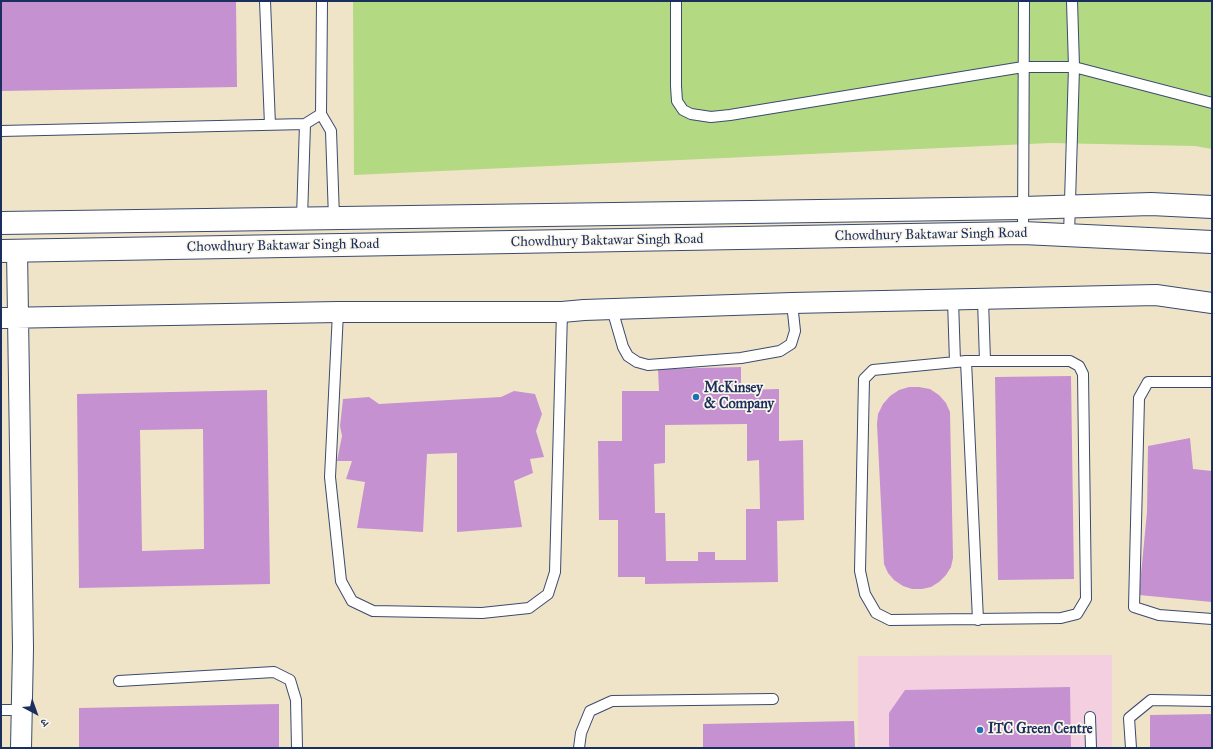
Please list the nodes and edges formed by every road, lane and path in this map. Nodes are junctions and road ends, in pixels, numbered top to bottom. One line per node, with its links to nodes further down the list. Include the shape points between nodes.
1 (266, 1): 11 (lane)
2 (322, 1): 9 (lane)
3 (676, 1): 6 (lane, via 676,86 682,110 691,114 711,117 730,115)
4 (1024, 1): 6 (lane)
5 (1072, 1): 7 (lane)
6 (1024, 67): 7 (lane); 15 (lane)
7 (1074, 67): 8 (lane); 13 (lane)
8 (1212, 103)
9 (321, 114): 10 (lane); 17 (lane, via 331,130)
10 (305, 124): 11 (lane); 16 (lane)
11 (270, 125): 12 (lane)
12 (1, 131)
13 (1070, 206): 14 (main road, Chowdhury Baktawar Singh Road); 15 (main road, Chowdhury Baktawar Singh Road); 20 (lane)
14 (1211, 206)
15 (1023, 208): 17 (main road, Chowdhury Baktawar Singh Road); 19 (lane)
16 (302, 218): 17 (main road, Chowdhury Baktawar Singh Road); 18 (main road, Chowdhury Baktawar Singh Road)
17 (334, 218)
18 (1, 223)
19 (1024, 234): 20 (main road, Chowdhury Baktawar Singh Road); 22 (main road, Chowdhury Baktawar Singh Road)
20 (1069, 235): 21 (main road, Chowdhury Baktawar Singh Road)
21 (1212, 242)
22 (9, 250): 30 (street)
23 (953, 300): 24 (street); 25 (street); 33 (lane)
24 (983, 300): 26 (street, via 1156,296); 32 (lane)
25 (792, 303): 27 (street); 27 (lane, via 795,331 791,344 780,350 741,358 648,365 628,356 622,347)
26 (1212, 303)
27 (612, 309): 29 (street)
28 (338, 312): 29 (street); 29 (lane, via 330,477 341,581 352,601 373,611 482,613 529,608 548,594 555,572); 30 (street)
29 (562, 312)
30 (9, 318): 41 (street, via 23,648)
31 (966, 361): 32 (lane); 33 (lane); 36 (lane)
32 (985, 361): 36 (lane, via 1070,361 1079,366 1083,374 1086,599 1077,614 1061,618)
33 (955, 362): 36 (lane, via 873,370 864,380 860,571 865,594 876,613 890,620)
34 (1212, 382): 35 (lane, via 1148,382 1139,398 1134,607 1159,615)
35 (1212, 619)
36 (978, 620)
37 (119, 681): 44 (lane, via 274,672 290,680 296,700)
38 (773, 699): 45 (lane, via 612,701 590,711 581,733)
39 (1212, 701): 47 (lane, via 1151,700 1129,718)
40 (1, 710): 41 (lane)
41 (22, 710): 43 (street)
42 (1090, 717): 46 (lane)
43 (21, 748)
44 (297, 748)
45 (579, 748)
46 (1091, 748)
47 (1131, 748)

